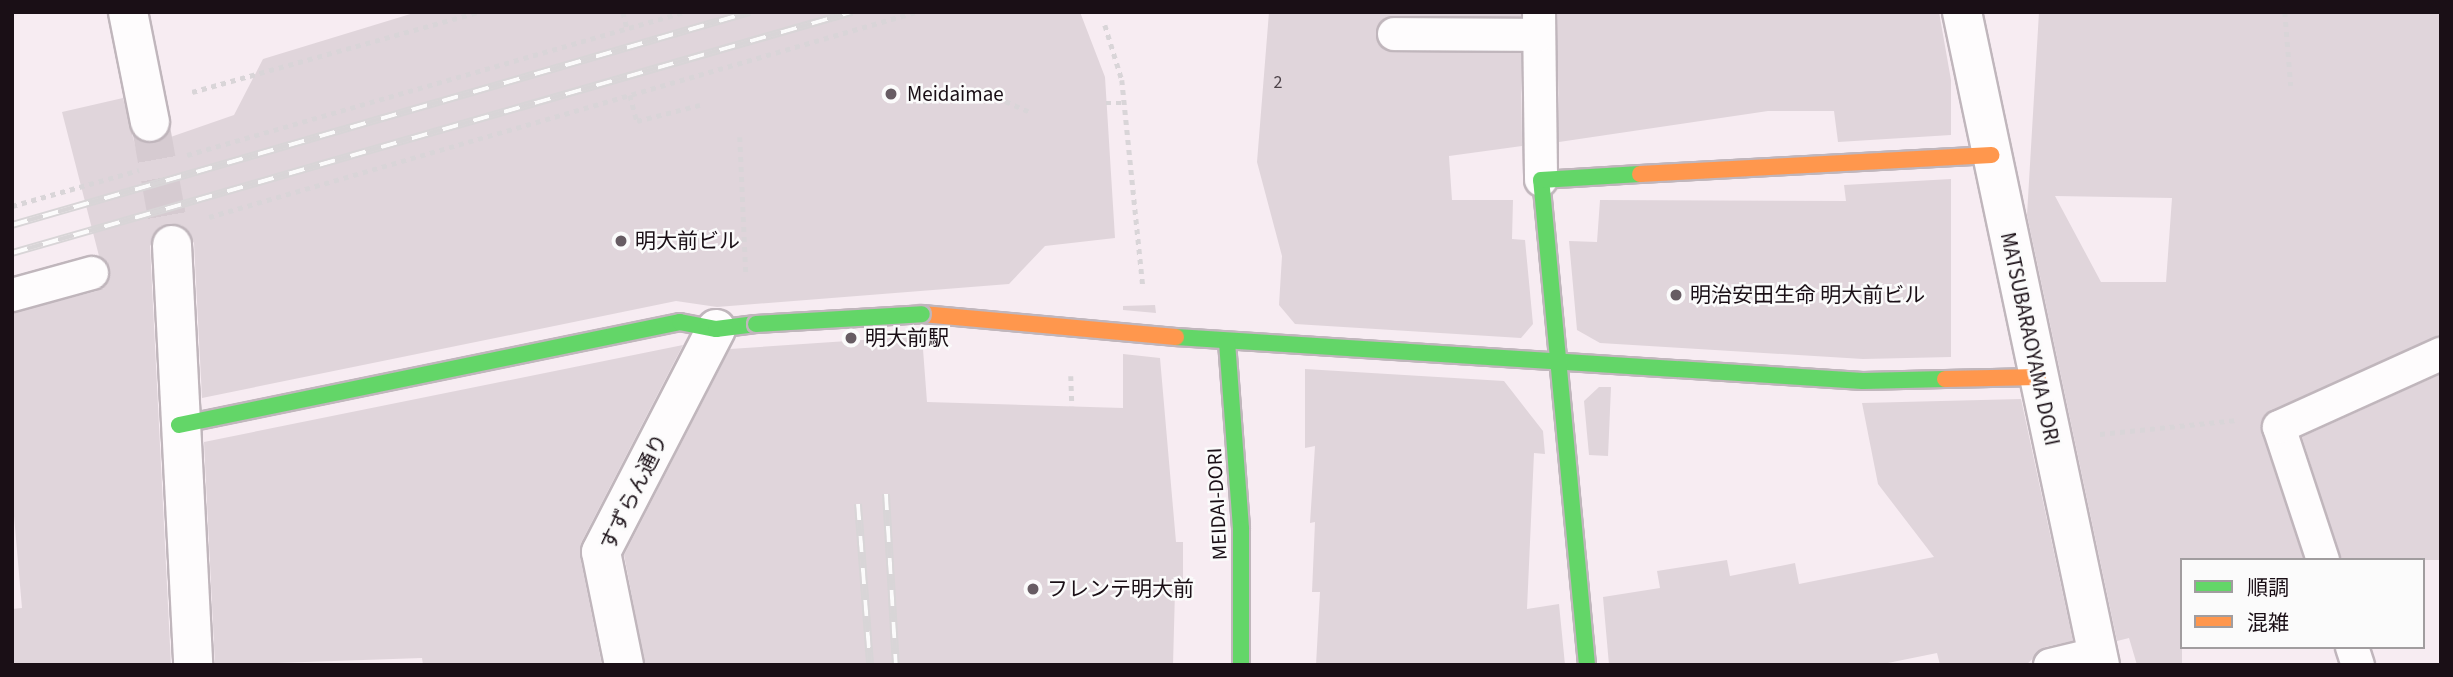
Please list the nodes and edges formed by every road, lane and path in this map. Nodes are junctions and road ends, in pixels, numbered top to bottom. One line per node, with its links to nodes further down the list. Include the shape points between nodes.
1 (128, 12): 18 (street)
2 (478, 12): 18 (path)
3 (622, 12): 10 (path)
4 (684, 12): 10 (path)
5 (916, 12): 13 (path)
6 (1962, 12): 21 (street, MATSUBARAOYAMA DORI)
7 (2285, 12): 12 (path)
8 (1539, 23): 11 (lane); 24 (lane)
9 (1105, 25): 16 (path)
10 (627, 28): 22 (path)
11 (1394, 34)
12 (2291, 86)
13 (630, 95): 17 (path, via 637,121); 26 (path)
14 (923, 102): 19 (path, via 978,89)
15 (1106, 103): 16 (path)
16 (1124, 103): 30 (path)
17 (700, 105)
18 (149, 113)
19 (1030, 113)
20 (740, 138): 28 (path)
21 (1992, 155): 24 (street); 36 (street, MATSUBARAOYAMA DORI)
22 (173, 160)
23 (146, 167): 25 (path)
24 (1541, 180): 35 (street)
25 (12, 206)
26 (201, 219)
27 (172, 246): 37 (street)
28 (746, 272)
29 (92, 273): 31 (lane)
30 (1143, 289)
31 (12, 295)
32 (716, 329): 33 (street, bridge, via 922,314); 37 (street, via 680,323); 43 (street, すずらん通り, via 601,552)
33 (1227, 342): 35 (street); 44 (street, MEIDAI-DORI, via 1241,529)
34 (2441, 354): 38 (lane)
35 (1557, 363): 36 (street, via 1863,381); 45 (street)
36 (2038, 377): 39 (street, MATSUBARAOYAMA DORI)
37 (179, 425): 42 (street)
38 (2279, 427): 39 (path, via 2263,418); 40 (lane)
39 (2050, 439): 41 (street, MATSUBARAOYAMA DORI)
40 (2322, 558)
41 (2098, 659): 46 (lane)
42 (193, 665)
43 (624, 665)
44 (1241, 665)
45 (1587, 665)
46 (2050, 665)

